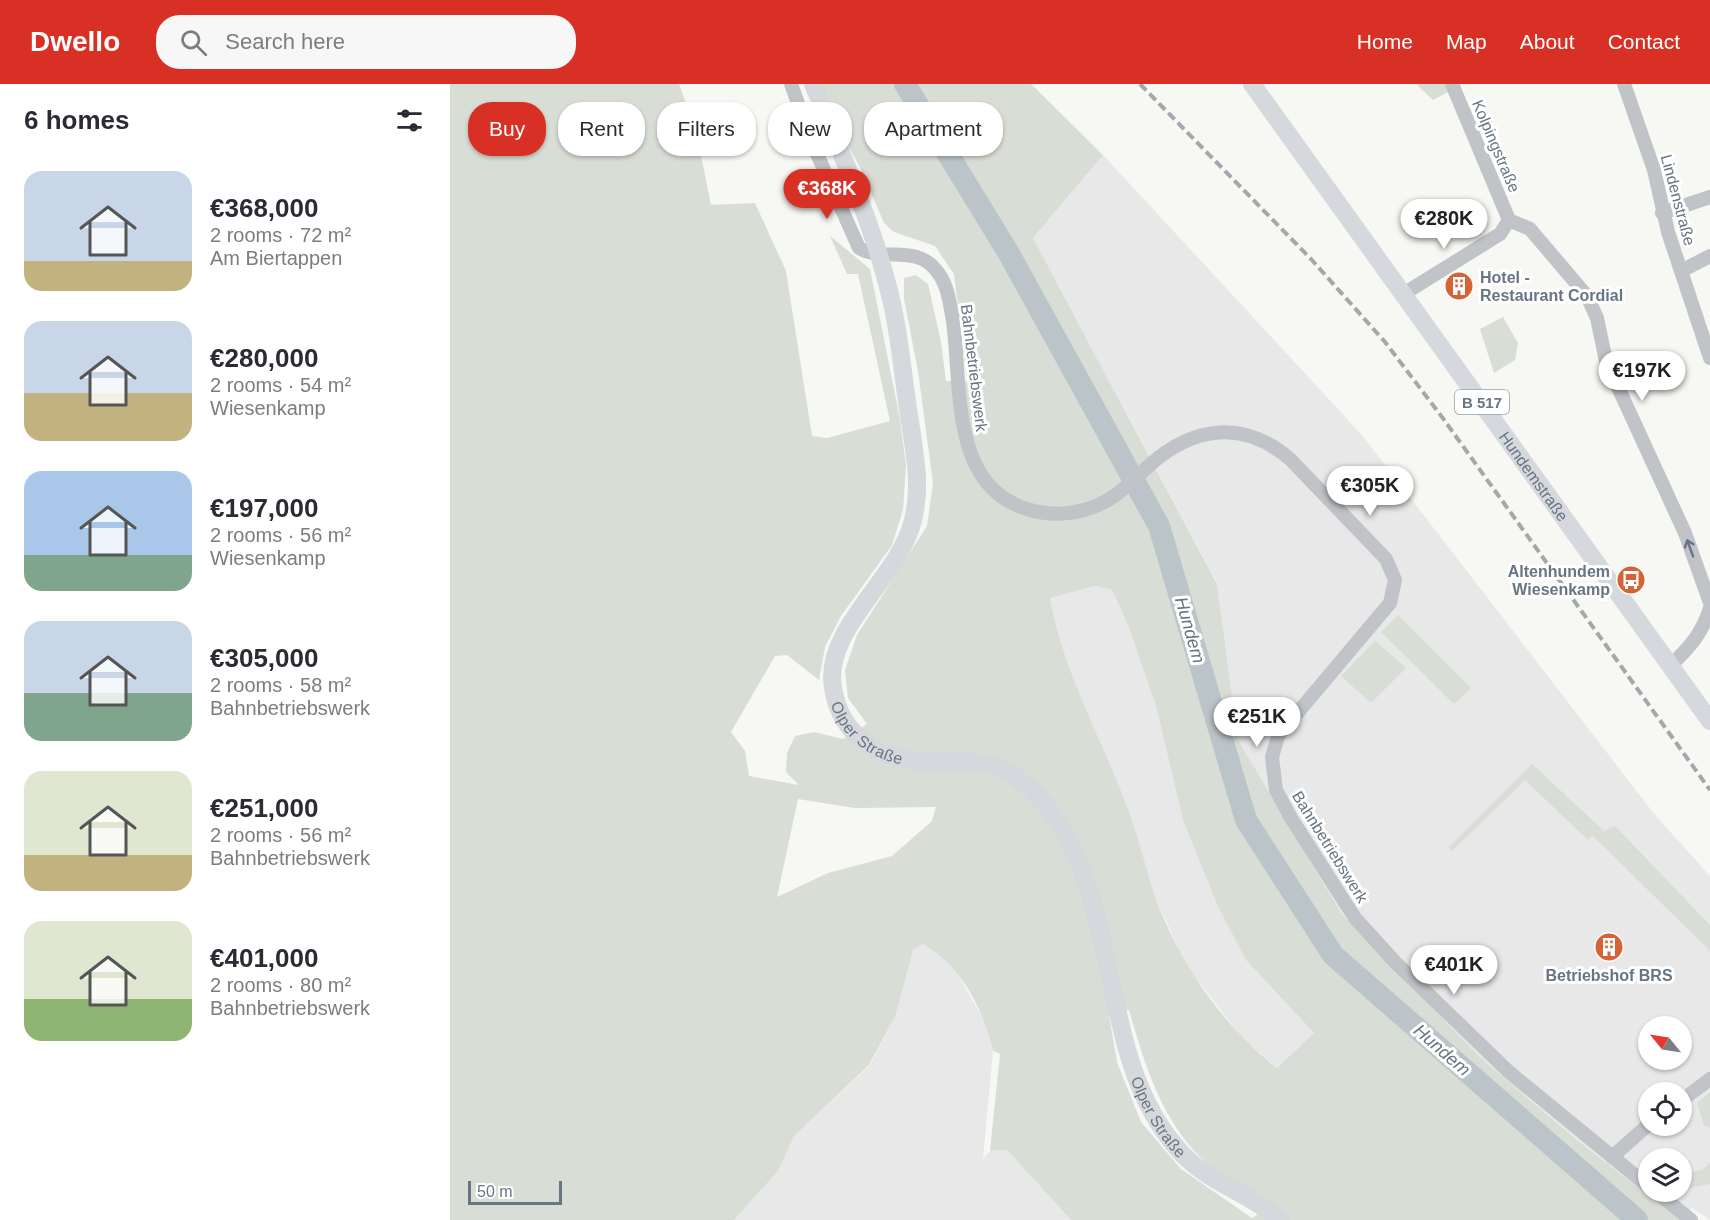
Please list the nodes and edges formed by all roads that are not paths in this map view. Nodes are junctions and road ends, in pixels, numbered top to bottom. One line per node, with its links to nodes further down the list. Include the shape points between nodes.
1 (791, 84): 9 (street, via 855,242 863,250)
2 (813, 84): 9 (main road, Olper Straße)
3 (1252, 84): 12 (main road, Hundemstraße / B 517)
4 (1452, 84): 8 (street, Kolpingstraße)
5 (1624, 84): 7 (street, Lindenstraße, via 1654,170)
6 (1710, 197): 7 (street)
7 (1662, 213): 11 (street, Lindenstraße)
8 (1509, 220): 12 (street, via 1500,234); 14 (street, one-way to 8, via 1685,533 1606,361 1597,318 1587,296 1530,229)
9 (879, 254): 20 (street, Bahnbetriebswerk, via 924,259 944,282 956,340 962,421 974,464 1005,499 1026,509 1072,513 1113,497 1182,442 1203,435 1231,433 1259,438 1290,459 1386,559 1395,580 1390,603 1278,736 1272,757 1276,790 1344,904 1371,936 1509,1072); 23 (main road, Olper Straße, via 889,287 916,449 916,506 895,561 838,645 832,678 838,709 852,732 870,748 924,762 988,764 1009,772 1037,795 1064,831 1093,899 1128,1050 1140,1089 1158,1123 1197,1168)
10 (1710, 256): 11 (street)
11 (1681, 271): 13 (street, Lindenstraße)
12 (1405, 293): 15 (main road, Hundemstraße / B 517)
13 (1710, 358)
14 (1710, 605): 15 (street, via 1696,641)
15 (1670, 666): 16 (main road, Hundemstraße / B 517)
16 (1710, 721)
17 (1710, 1079): 18 (street)
18 (1692, 1092)
19 (1638, 1134): 20 (street)
20 (1612, 1158): 21 (street, Bahnbetriebswerk)
21 (1638, 1178)
22 (1669, 1202): 24 (street)
23 (1281, 1220)
24 (1692, 1220)

